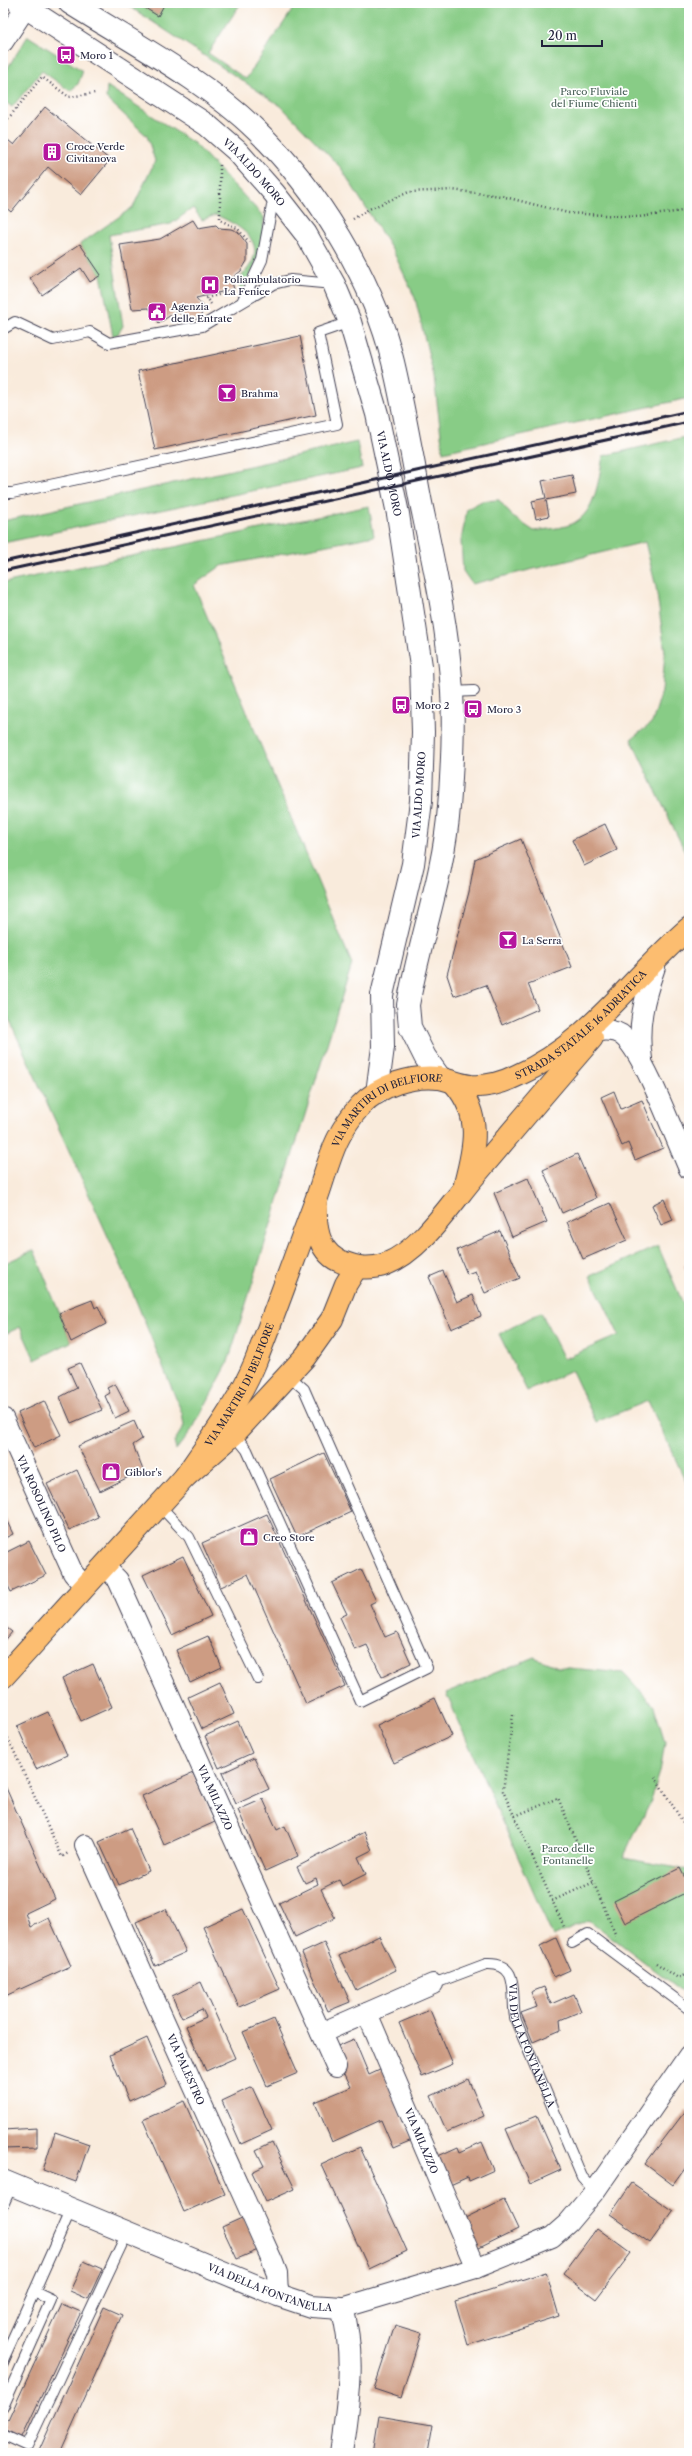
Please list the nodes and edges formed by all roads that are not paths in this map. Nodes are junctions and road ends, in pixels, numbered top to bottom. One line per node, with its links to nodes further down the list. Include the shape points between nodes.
1 (70, 3): 3 (street)
2 (22, 5): 4 (street); 5 (street, VIA ALDO MORO)
3 (108, 26): 5 (street, via 116,36 116,45 110,53); 13 (street, via 216,96 256,130 285,161 313,198 355,265 375,310 392,360 438,586)
4 (3, 42)
5 (98, 53): 6 (street, VIA ALDO MORO, via 208,125 237,151)
6 (274, 193): 7 (street, VIA ALDO MORO, via 306,234); 8 (lane, via 262,260)
7 (334, 284): 8 (lane, via 290,280 273,284); 9 (street, VIA ALDO MORO)
8 (243, 300): 10 (lane, via 202,326 109,343 90,332 53,340 15,322)
9 (350, 322): 11 (lane, via 318,333 337,424); 19 (street, VIA ALDO MORO, via 377,414 398,514 421,666 424,732 421,801 413,864 382,995 383,1047)
10 (3, 329)
11 (3, 493)
12 (474, 691): 13 (lane)
13 (452, 692): 18 (street, via 453,751 449,810 441,867 408,1005 410,1027 425,1057)
14 (689, 929): 15 (main road, STRADA STATALE 16 ADRIATICA); 18 (main road, STRADA STATALE 16 ADRIATICA, via 666,948 604,1014 562,1049 516,1076 481,1086)
15 (655, 967): 16 (main road, STRADA STATALE 16 ADRIATICA); 17 (street, via 645,996 640,1023)
16 (598, 1030): 17 (street, via 608,1030 623,1036); 21 (main road, VIA MARTIRI DI BELFIORE)
17 (642, 1063): 20 (street)
18 (448, 1081): 19 (main road, VIA MARTIRI DI BELFIORE, via 417,1078 398,1082); 21 (main road, VIA MARTIRI DI BELFIORE, via 467,1098 473,1117 474,1140)
19 (377, 1094): 22 (main road, VIA MARTIRI DI BELFIORE, via 363,1104 344,1126 330,1152)
20 (689, 1169)
21 (463, 1189): 23 (main road, VIA MARTIRI DI BELFIORE, via 437,1223 405,1252 387,1264 372,1268)
22 (317, 1196): 23 (main road, VIA MARTIRI DI BELFIORE, via 316,1224 321,1243 339,1261); 27 (main road, VIA MARTIRI DI BELFIORE, via 244,1387)
23 (356, 1268): 24 (main road, VIA MARTIRI DI BELFIORE, via 322,1334)
24 (288, 1375): 26 (main road, VIA MARTIRI DI BELFIORE); 26 (lane, via 304,1389 427,1668 360,1700 247,1450)
25 (3, 1418): 30 (street, VIA ROSOLINO PILO, via 73,1573)
26 (234, 1434): 27 (main road, VIA MARTIRI DI BELFIORE)
27 (185, 1477): 28 (main road, VIA MARTIRI DI BELFIORE)
28 (159, 1505): 29 (main road, VIA MARTIRI DI BELFIORE); 32 (lane, via 189,1537)
29 (104, 1566): 30 (main road, VIA MARTIRI DI BELFIORE); 38 (street, VIA MILAZZO, via 118,1580)
30 (85, 1586): 31 (main road, VIA MARTIRI DI BELFIORE)
31 (3, 1677)
32 (258, 1679)
33 (85, 1845): 48 (street, VIA PALESTRO, via 272,2260 277,2273)
34 (572, 1944): 36 (lane, via 588,1934)
35 (433, 1984): 37 (street); 42 (lane, VIA DELLA FONTANELLA, via 486,1964 494,1964 508,1972 514,1988 513,2013 516,2021 582,2177)
36 (689, 2009)
37 (367, 2013): 38 (street); 46 (street, VIA MILAZZO)
38 (321, 2033): 40 (street, VIA MILAZZO)
39 (689, 2055): 42 (street, VIA DELLA FONTANELLA)
40 (336, 2067)
41 (8, 2183): 43 (lane); 44 (street, VIA DELLA FONTANELLA)
42 (595, 2191): 46 (street, VIA DELLA FONTANELLA, via 578,2213 552,2236)
43 (3, 2205)
44 (71, 2209): 45 (street, VIA DELLA FONTANELLA); 47 (lane)
45 (128, 2232): 48 (street, VIA DELLA FONTANELLA); 53 (lane)
46 (476, 2268): 49 (street, VIA DELLA FONTANELLA)
47 (34, 2292): 50 (lane); 51 (lane, via 51,2300)
48 (278, 2295): 49 (street, VIA DELLA FONTANELLA, via 311,2306)
49 (342, 2308): 54 (street, via 351,2349 349,2396)
50 (3, 2360)
51 (3, 2407)
52 (3, 2435): 53 (lane)
53 (26, 2450)
54 (341, 2453)

